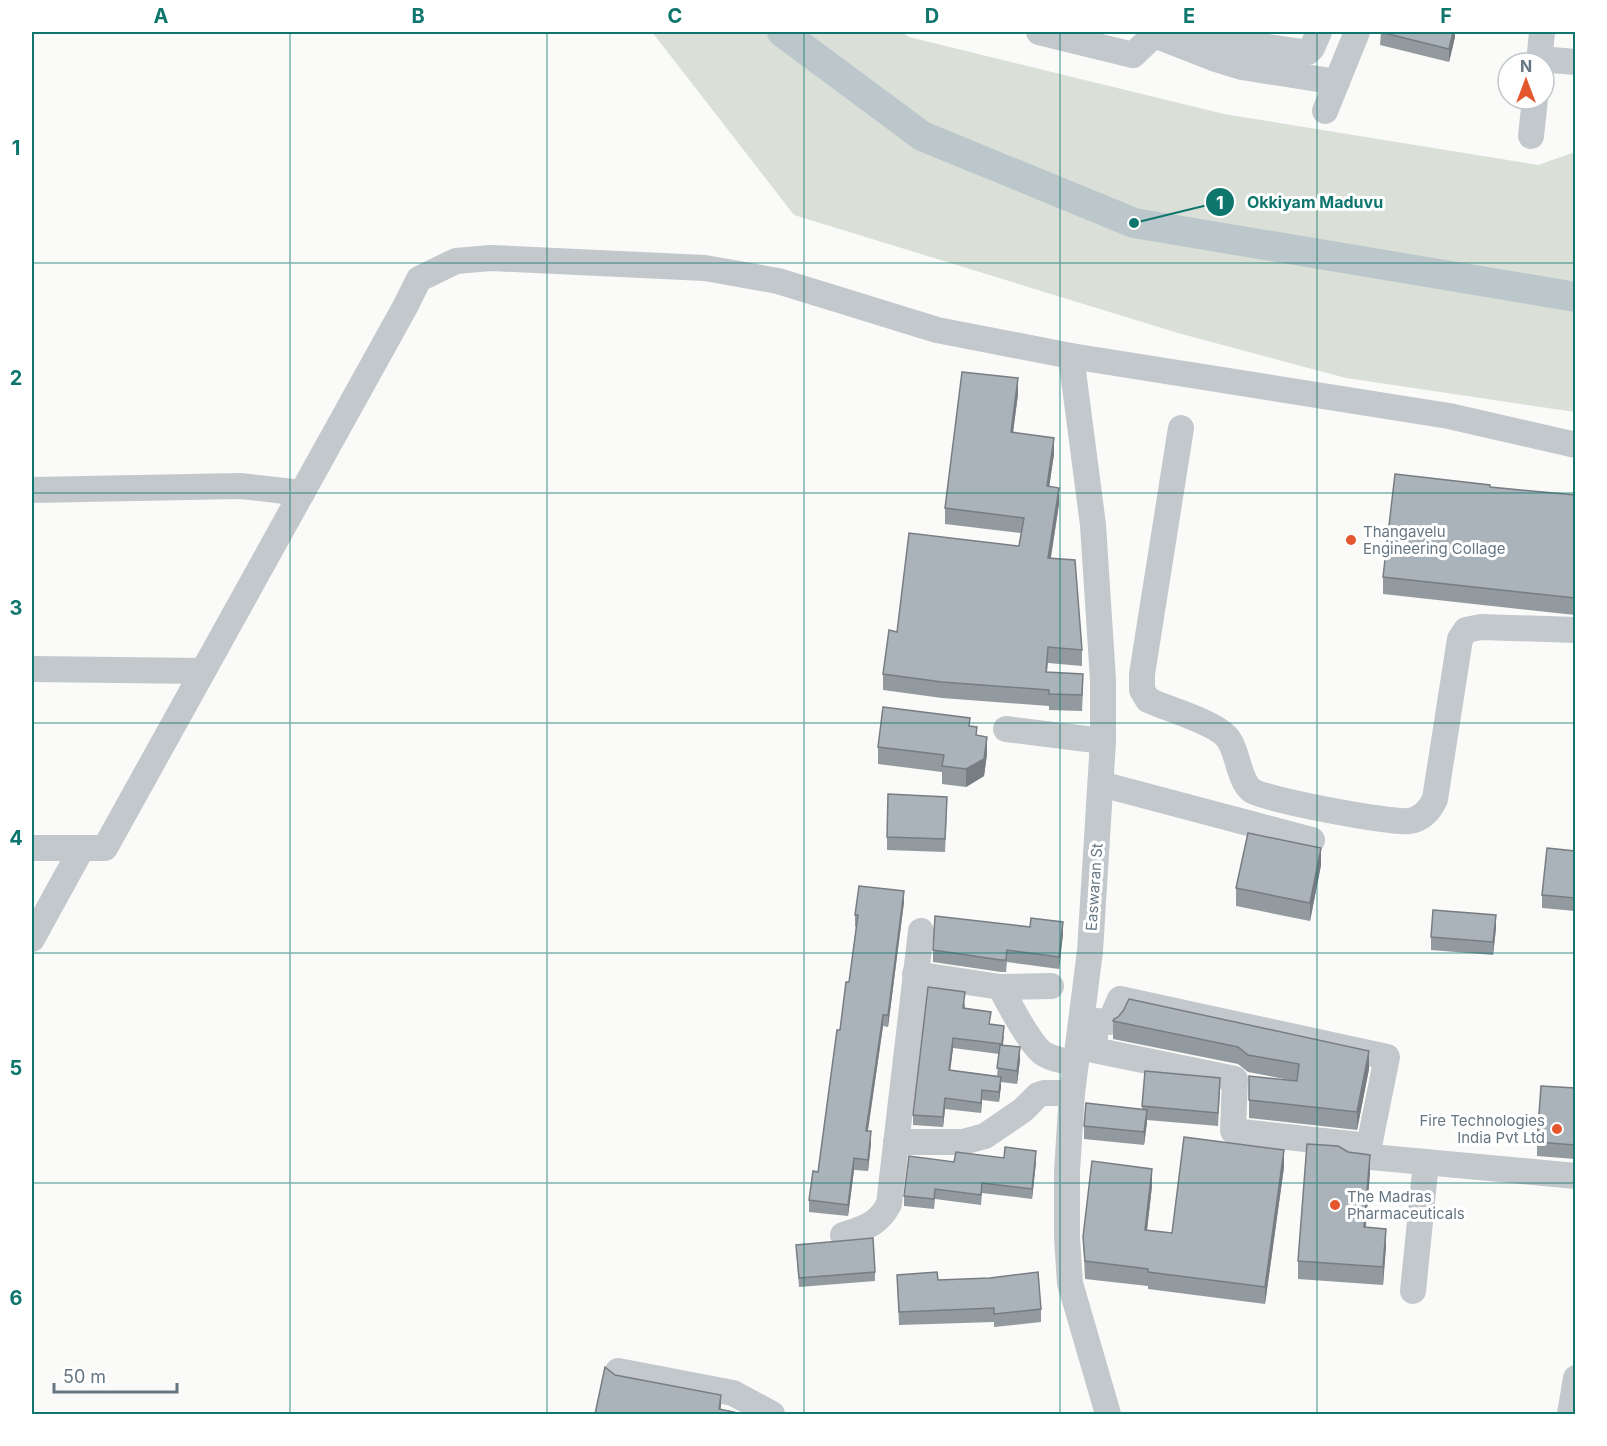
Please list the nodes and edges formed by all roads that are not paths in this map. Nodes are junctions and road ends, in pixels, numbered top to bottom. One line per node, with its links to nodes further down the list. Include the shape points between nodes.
1 (1038, 32): 5 (street, via 1133,55)
2 (1319, 32): 6 (street, via 1308,52 1201,36)
3 (1357, 32): 10 (street)
4 (1542, 32): 7 (street)
5 (1154, 33): 6 (street)
6 (1191, 39): 10 (street, via 1242,67)
7 (1540, 51)
8 (1556, 61): 9 (street)
9 (1575, 62)
10 (1337, 82): 11 (street)
11 (1325, 111)
12 (1534, 111): 13 (street)
13 (1531, 136)
14 (1071, 356): 16 (street, via 1449,417); 18 (street, via 937,330 778,281 705,268 491,258 456,261 419,279); 23 (street, Easwaran St, via 1093,525)
15 (1181, 428): 19 (street, via 1142,690 1148,700 1212,725 1229,738 1251,790 1384,821 1411,821 1429,812 1436,799 1460,639 1466,630)
16 (1575, 445)
17 (32, 490): 18 (street, via 241,486)
18 (302, 493): 21 (street)
19 (1575, 630)
20 (32, 669): 21 (street)
21 (203, 671): 27 (street, via 105,848)
22 (1006, 729): 23 (street)
23 (1103, 741): 24 (street, Easwaran St)
24 (1101, 784): 25 (street); 33 (street, Easwaran St)
25 (1312, 840)
26 (32, 848): 27 (street)
27 (82, 848): 29 (street)
28 (921, 931): 30 (street)
29 (32, 939)
30 (915, 974): 32 (street); 35 (street)
31 (1051, 986): 32 (street)
32 (1000, 987): 33 (street, via 1042,1053 1055,1059)
33 (1083, 1048): 33 (street, via 1096,1021 1110,1022 1120,999 1387,1057 1369,1146 1233,1131 1235,1079); 34 (street, Easwaran St)
34 (1072, 1093): 35 (street, via 1038,1095 985,1137 963,1142); 44 (street, Easwaran St, via 1067,1171 1070,1283)
35 (896, 1142): 39 (street, via 889,1204 870,1226)
36 (1218, 1143): 37 (street)
37 (1426, 1162): 38 (street); 40 (street)
38 (1575, 1176)
39 (843, 1235)
40 (1413, 1291)
41 (618, 1371): 43 (street, via 733,1393)
42 (1575, 1378): 45 (street)
43 (772, 1414)
44 (1108, 1414)
45 (1570, 1414)

